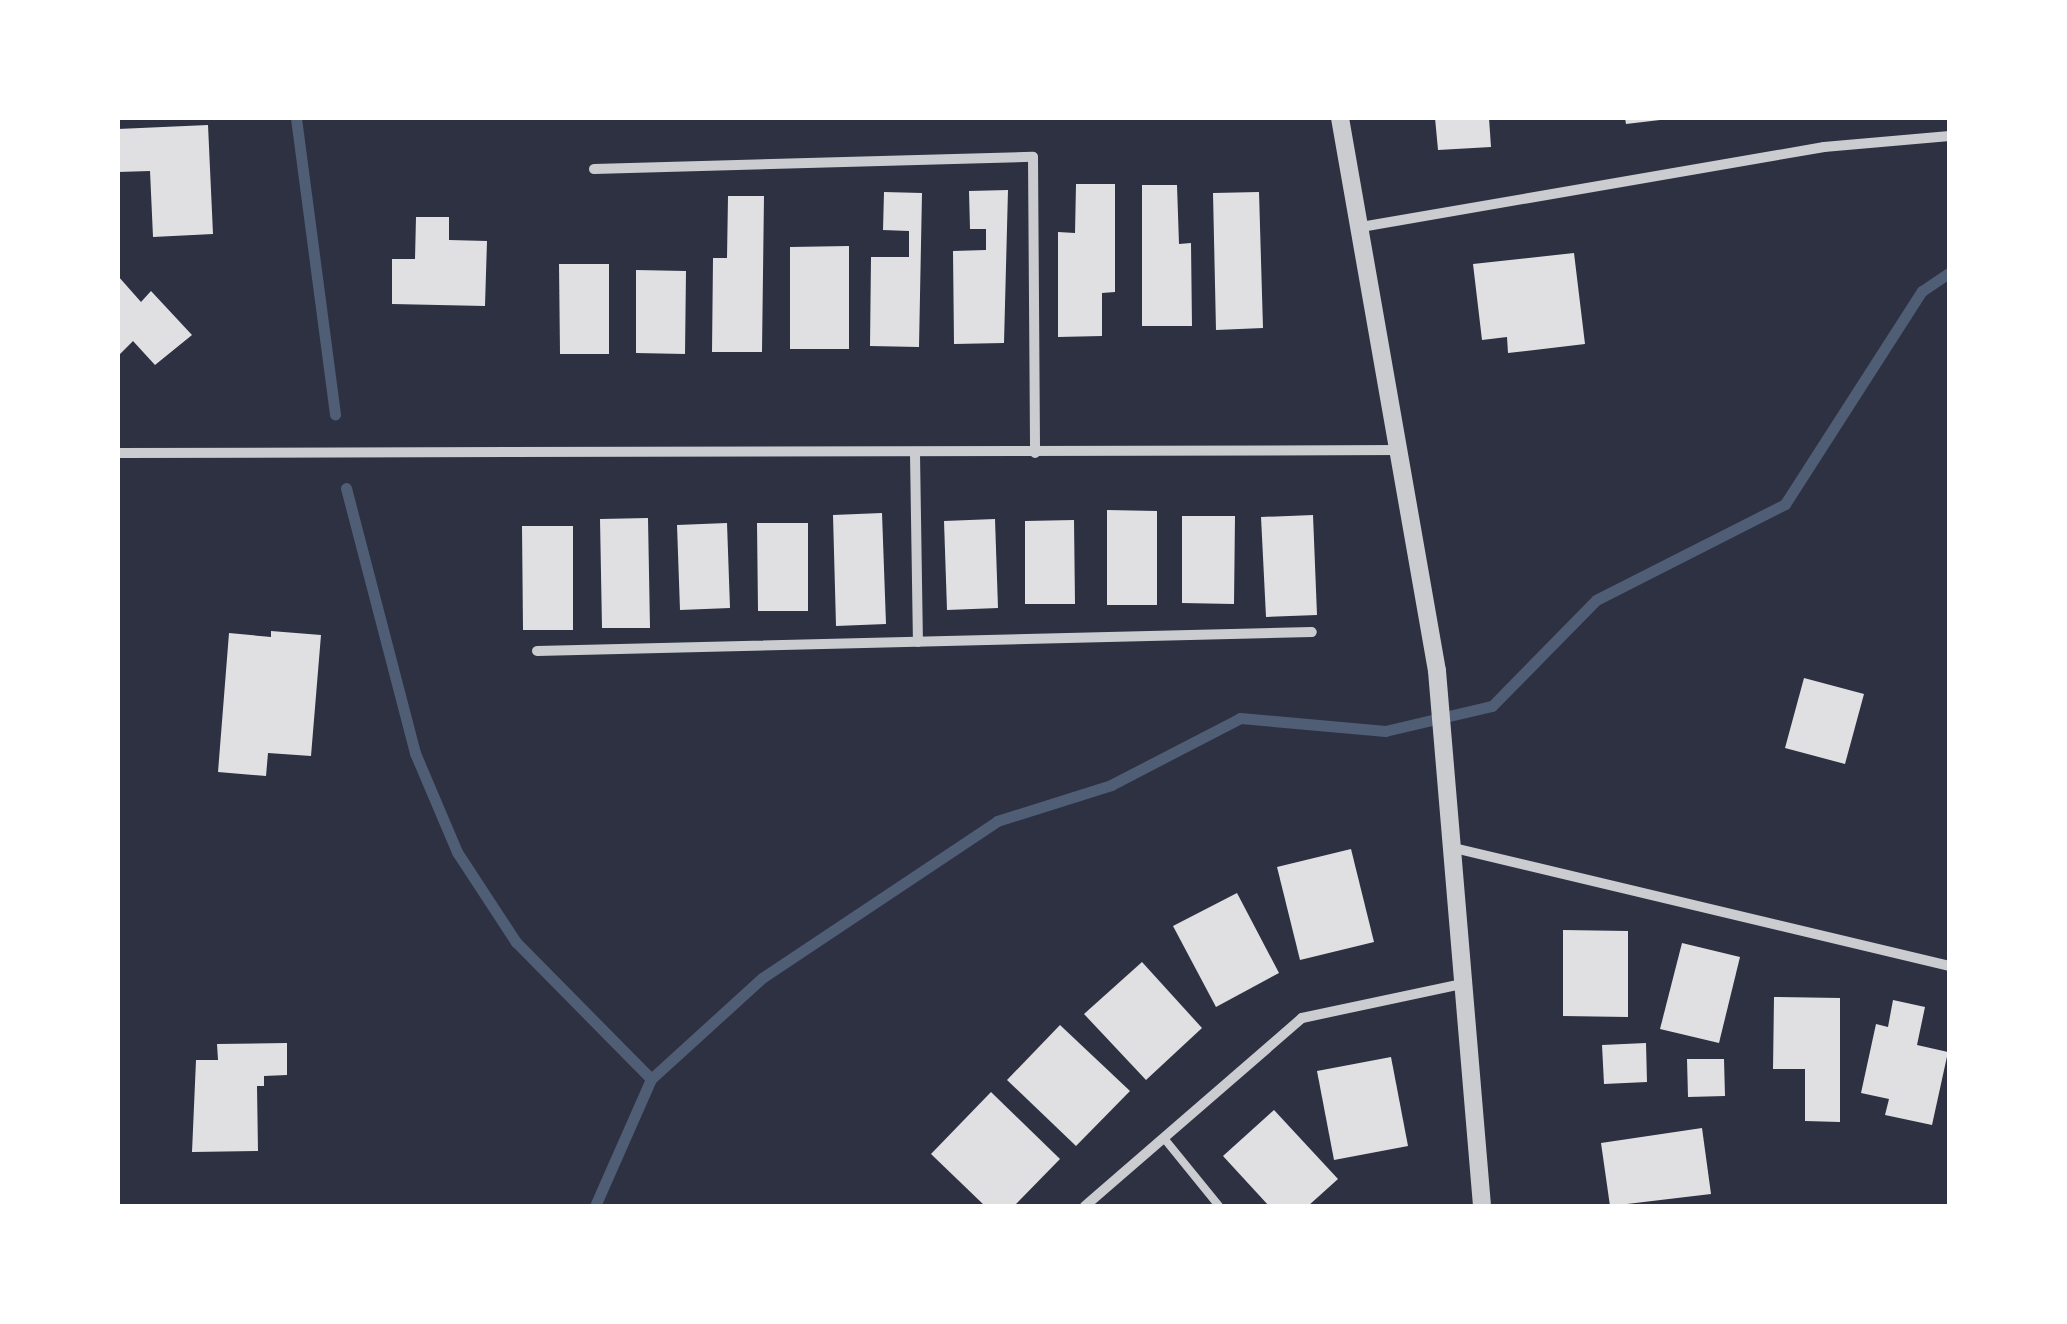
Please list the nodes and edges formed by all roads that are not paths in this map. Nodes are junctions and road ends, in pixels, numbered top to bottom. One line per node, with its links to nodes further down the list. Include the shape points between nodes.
1 (1340, 118): 4 (street)
2 (1950, 136): 4 (street, via 1824,147)
3 (594, 169): 7 (street, via 1033,157)
4 (1361, 226): 5 (street)
5 (1402, 450): 7 (street); 12 (street, via 1437,671)
6 (118, 453): 8 (street)
7 (1035, 453): 8 (street)
8 (915, 454): 10 (street)
9 (1312, 632): 10 (street)
10 (918, 642): 11 (street)
11 (537, 650)
12 (1454, 848): 13 (street); 14 (street)
13 (1950, 966)
14 (1462, 984): 15 (street, via 1302,1018); 18 (street)
15 (1166, 1142): 16 (street); 17 (lane)
16 (1085, 1206)
17 (1219, 1206)
18 (1482, 1206)

